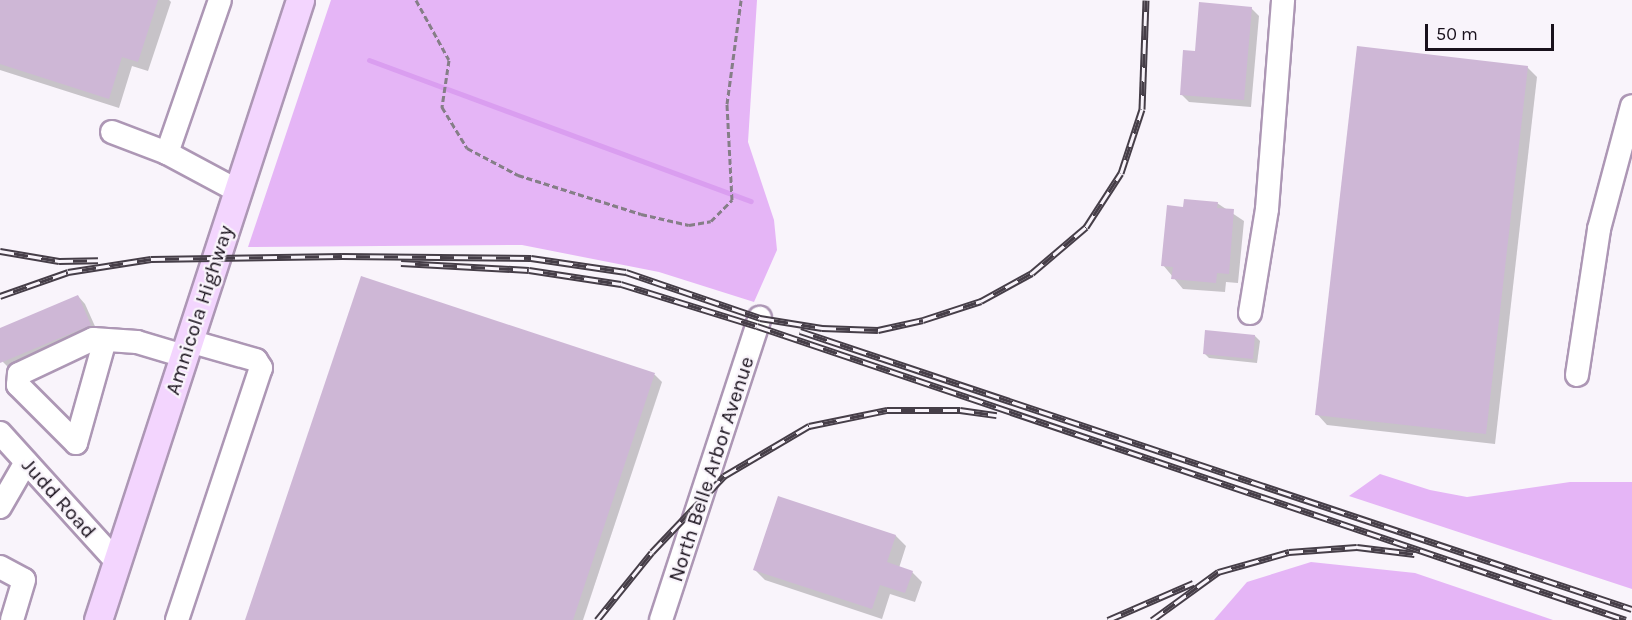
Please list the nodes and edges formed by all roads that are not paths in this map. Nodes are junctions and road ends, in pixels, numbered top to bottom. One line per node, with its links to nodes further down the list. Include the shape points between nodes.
1 (220, 0): 6 (street)
2 (300, 0): 7 (main road, Amnicola Highway)
3 (1283, 0): 8 (street, via 1267,209)
4 (1632, 106): 12 (street, via 1599,229)
5 (112, 132): 6 (street)
6 (167, 153): 7 (street)
7 (238, 191): 11 (main road, Amnicola Highway)
8 (1250, 313)
9 (760, 318): 21 (street, North Belle Arbor Avenue)
10 (105, 340): 10 (street, via 93,339 19,374 18,385 76,443); 11 (street)
11 (187, 348): 16 (main road, Amnicola Highway); 20 (street, via 256,360 261,368)
12 (1577, 375)
13 (0, 433): 14 (street, Judd Road)
14 (26, 462): 15 (street); 16 (street, Judd Road)
15 (0, 507)
16 (118, 563): 19 (main road, Amnicola Highway)
17 (0, 567): 18 (street, via 24,580)
18 (12, 620)
19 (98, 620)
20 (177, 620)
21 (661, 620)

